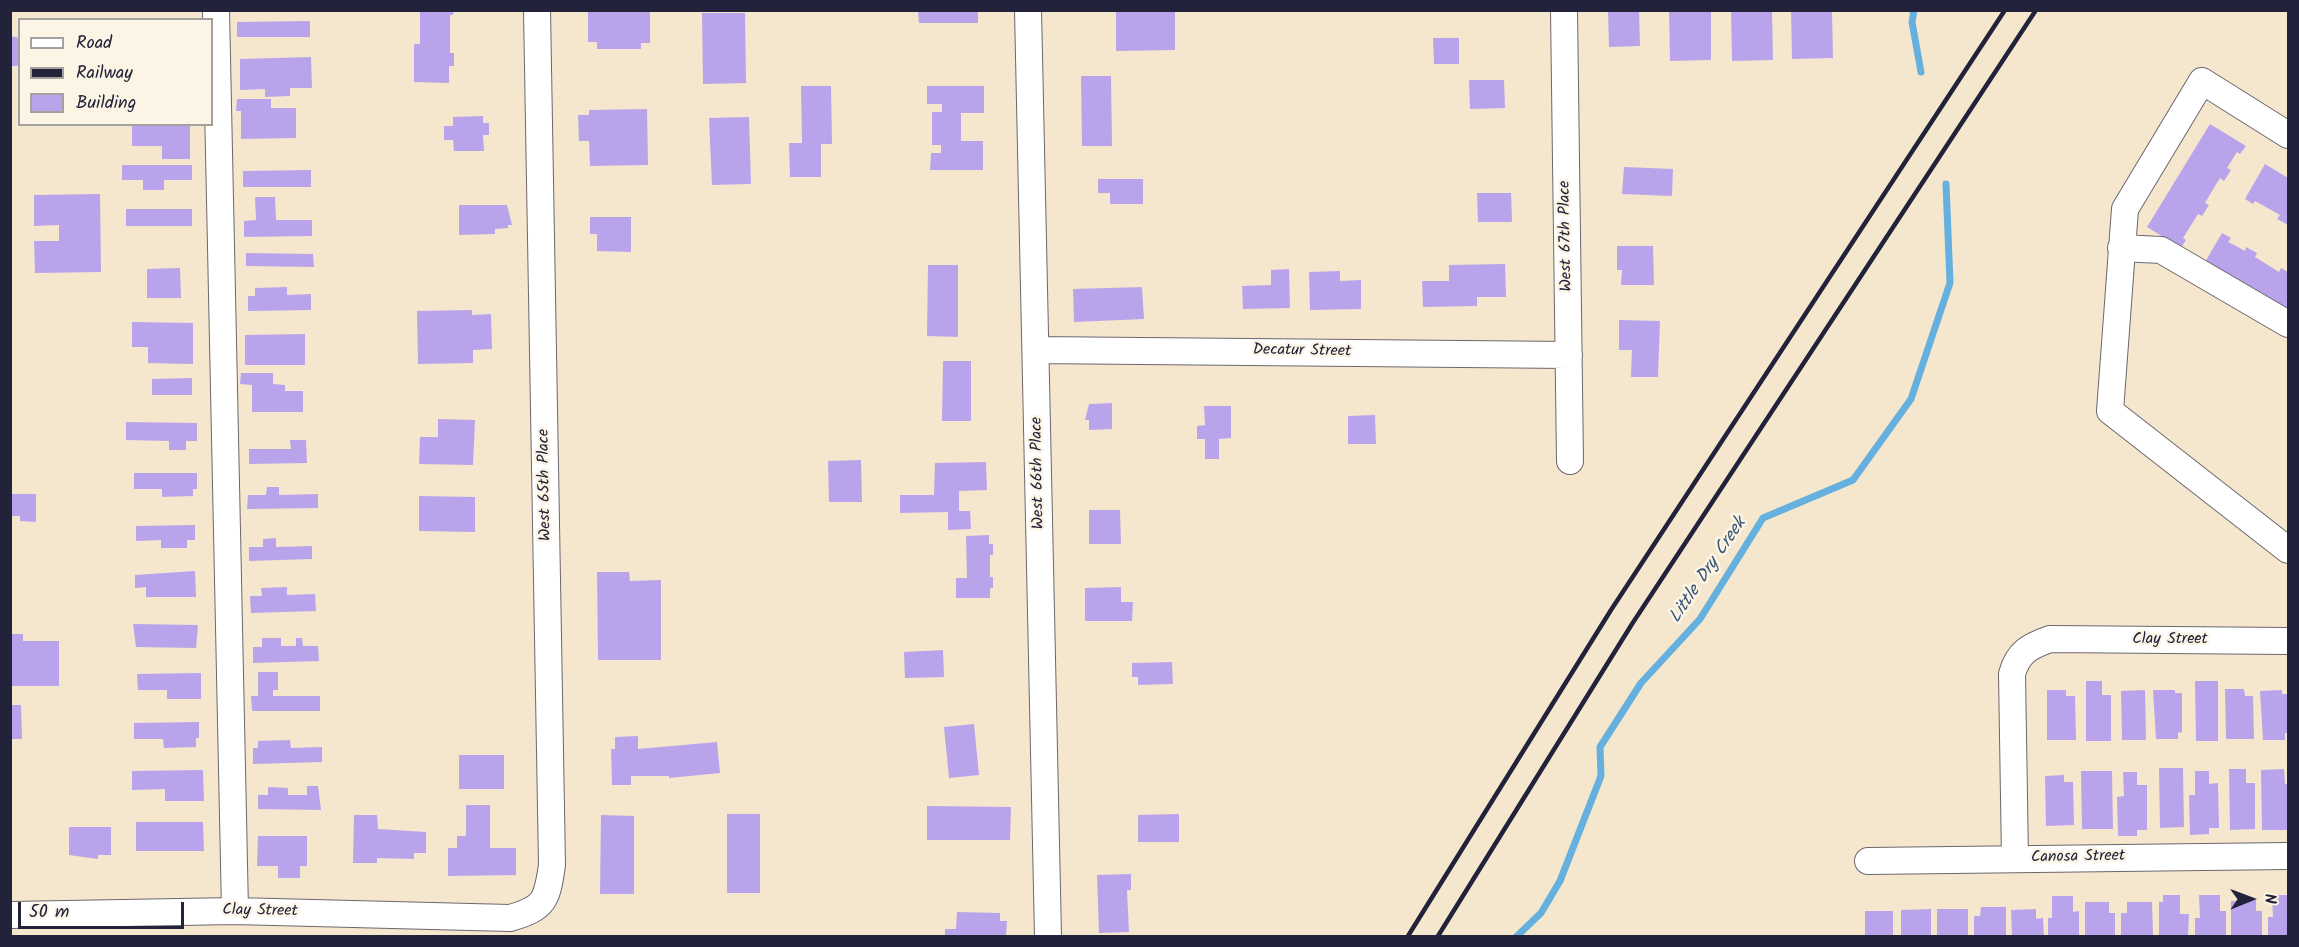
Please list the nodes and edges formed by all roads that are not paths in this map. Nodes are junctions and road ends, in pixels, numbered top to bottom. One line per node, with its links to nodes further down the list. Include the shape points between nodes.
1 (216, 10): 16 (street)
2 (537, 10): 18 (street, West 65th Place, via 552,865 543,902)
3 (1028, 10): 8 (street, West 66th Place)
4 (1564, 10): 9 (street, West 67th Place)
5 (2289, 135): 6 (street, via 2202,81 2125,209)
6 (2121, 248): 7 (street, via 2161,250); 11 (street, via 2110,411)
7 (2289, 324)
8 (1036, 350): 9 (street, Decatur Street); 19 (street, West 66th Place)
9 (1569, 355): 10 (street, West 67th Place)
10 (1570, 461)
11 (2289, 550)
12 (2289, 641): 14 (street, Clay Street, via 2050,639 2029,646 2012,674)
13 (2289, 856): 14 (street, Canosa Street)
14 (2015, 859): 15 (street, Canosa Street)
15 (1868, 861)
16 (235, 911): 17 (street, Clay Street); 18 (street, Clay Street)
17 (10, 915)
18 (511, 927)
19 (1048, 936)

